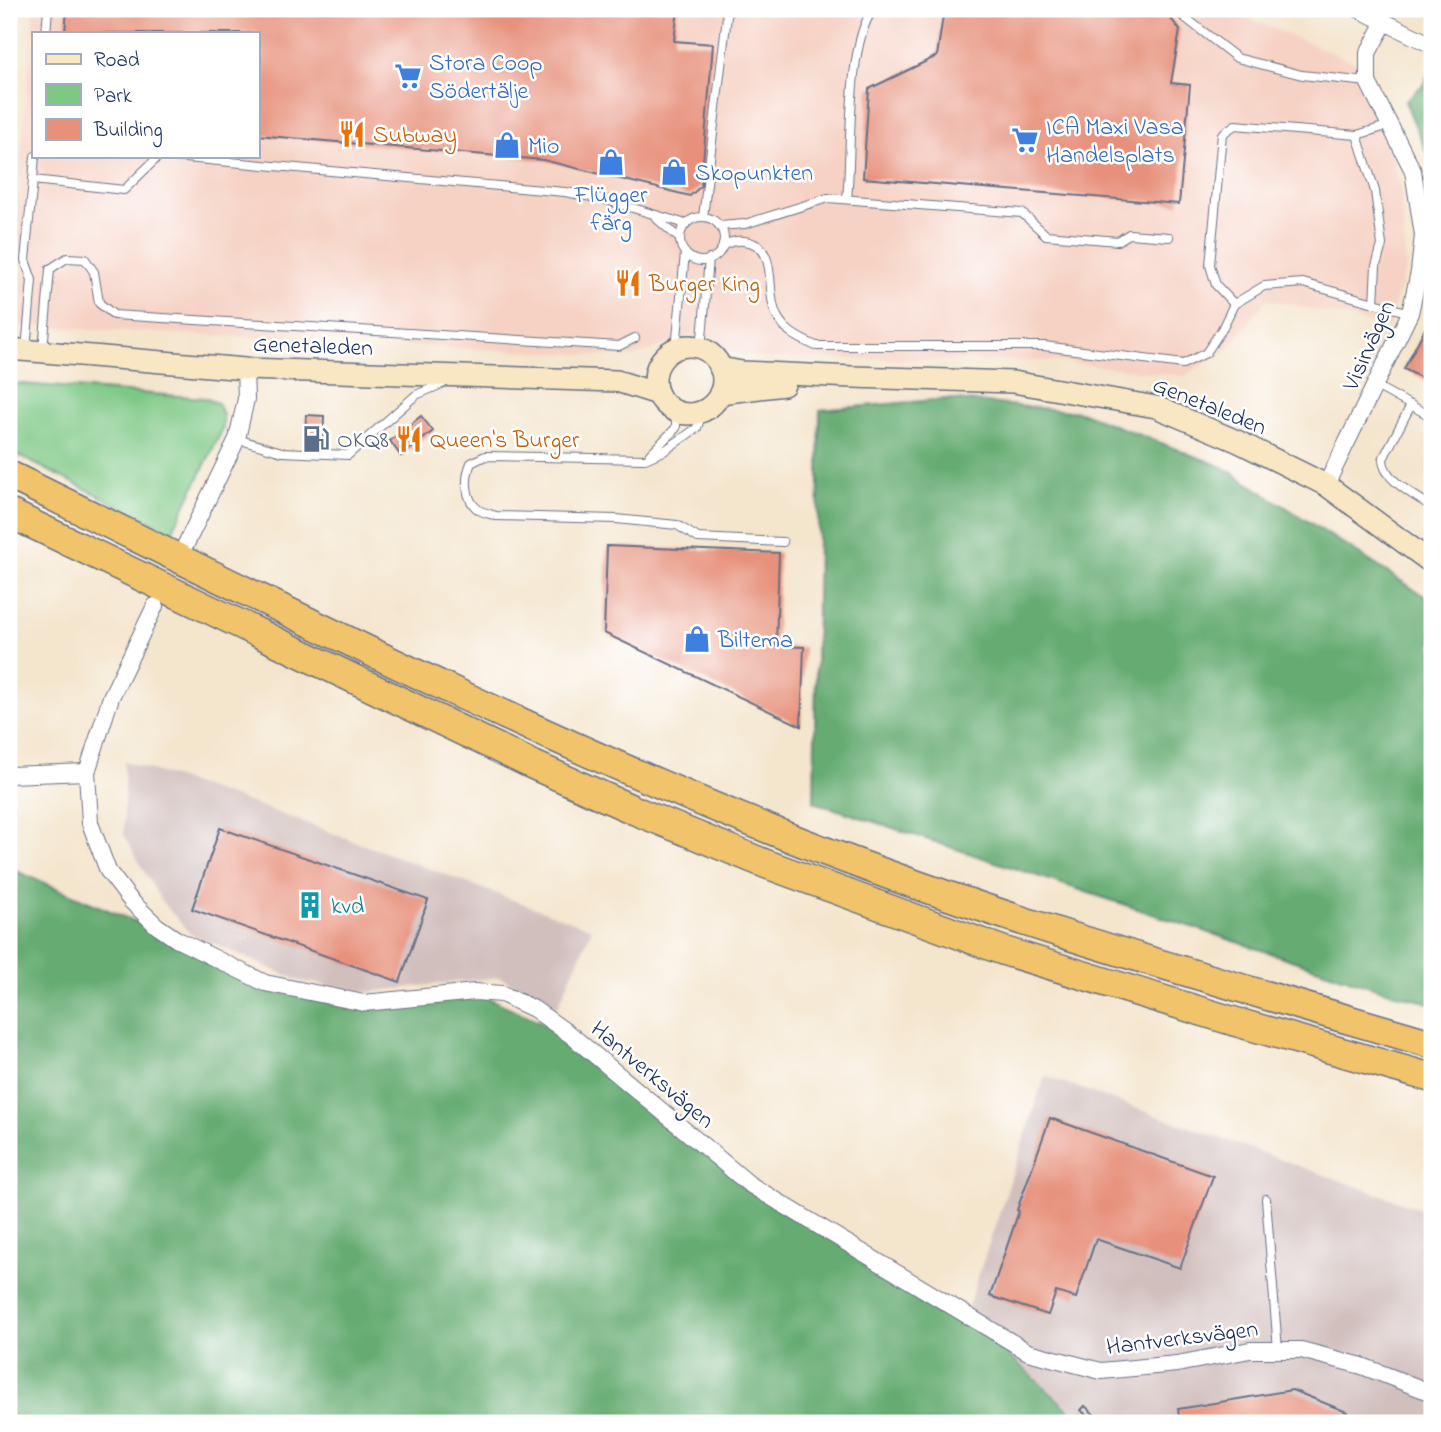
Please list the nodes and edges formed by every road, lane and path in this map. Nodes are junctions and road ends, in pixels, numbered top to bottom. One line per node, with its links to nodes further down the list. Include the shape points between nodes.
1 (48, 9): 7 (lane)
2 (724, 9): 18 (lane)
3 (873, 9): 16 (lane, via 856,54)
4 (1174, 9): 9 (lane, via 1237,58 1302,75)
5 (1358, 9): 6 (street)
6 (1385, 22): 8 (street); 9 (street, via 1368,52)
7 (46, 32)
8 (1432, 45)
9 (1368, 82): 10 (street, Visirvägen)
10 (1390, 125): 11 (lane); 26 (street, Visirvägen, via 1413,171)
11 (1357, 135): 27 (lane, via 1235,125 1222,134 1210,265 1216,285); 28 (lane, via 1375,191 1382,246)
12 (35, 158): 15 (lane)
13 (159, 158): 15 (lane, via 124,190)
14 (183, 158): 17 (lane, via 565,192)
15 (33, 180): 33 (lane, via 25,260 32,279)
16 (847, 199): 20 (lane, via 828,198 745,224); 21 (lane, via 1022,213 1046,235 1118,241 1129,234)
17 (653, 216): 19 (lane); 22 (lane)
18 (703, 217): 19 (lane); 20 (lane)
19 (686, 224): 22 (lane)
20 (720, 226): 23 (lane)
21 (1169, 237)
22 (680, 239): 24 (lane)
23 (723, 246): 25 (lane); 27 (lane, via 734,240 754,243 766,254 775,315 791,334 816,346 1044,346 1183,364 1206,353)
24 (685, 253): 25 (lane, via 696,260); 31 (lane)
25 (709, 259): 32 (lane)
26 (1426, 271): 29 (street, Visirvägen)
27 (1234, 303): 28 (lane, via 1264,286 1303,283)
28 (1374, 303): 29 (lane)
29 (1410, 313): 40 (street, Visirvägen)
30 (635, 338): 33 (lane, via 620,346 114,315 99,303 93,272 85,259 67,258 50,269)
31 (676, 349): 32 (main road); 34 (main road, Genetaleden)
32 (701, 349): 35 (main road, via 713,356)
33 (25, 351): 36 (main road, Genetaleden)
34 (658, 366): 39 (main road, Genetaleden); 42 (main road)
35 (720, 368): 38 (main road, Genetaleden); 41 (main road)
36 (245, 369): 37 (main road, Genetaleden); 47 (street, via 246,399)
37 (458, 376): 39 (main road, Genetaleden); 47 (lane, via 416,396 348,455 282,452)
38 (853, 377): 41 (main road, Genetaleden); 50 (main road, Genetaleden, via 1013,382 1156,407)
39 (617, 381): 42 (main road, Genetaleden)
40 (1376, 386): 43 (lane); 50 (street, Visirvägen)
41 (720, 393): 45 (main road)
42 (658, 394): 44 (main road, Genetaleden)
43 (1411, 405): 46 (lane); 51 (lane, via 1383,458 1383,467)
44 (677, 411): 45 (main road); 48 (lane, via 676,428)
45 (703, 411): 48 (lane, via 696,428 664,451)
46 (1432, 417)
47 (237, 439): 54 (street)
48 (645, 458): 53 (lane, via 485,456 471,463 469,498 479,510 496,516 616,519 677,526 698,538)
49 (9, 475): 59 (highway, via 431,682 775,832 1142,960)
50 (1326, 485): 55 (main road, Genetaleden)
51 (1432, 507)
52 (9, 513): 60 (highway, via 531,764 753,858 1004,951)
53 (783, 542)
54 (186, 544)
55 (1432, 563)
56 (155, 606): 57 (street, Hantverksvägen, via 111,697)
57 (87, 772): 58 (street); 62 (street, Hantverksvägen, via 90,823 108,871 131,901 176,939 265,983 364,1003 475,992 502,994 572,1036 749,1184 1028,1352 1101,1371)
58 (9, 775)
59 (1432, 1044)
60 (1432, 1079)
61 (1266, 1199): 62 (lane)
62 (1278, 1350): 63 (street, Hantverksvägen, via 1301,1350 1362,1366)
63 (1432, 1392)

